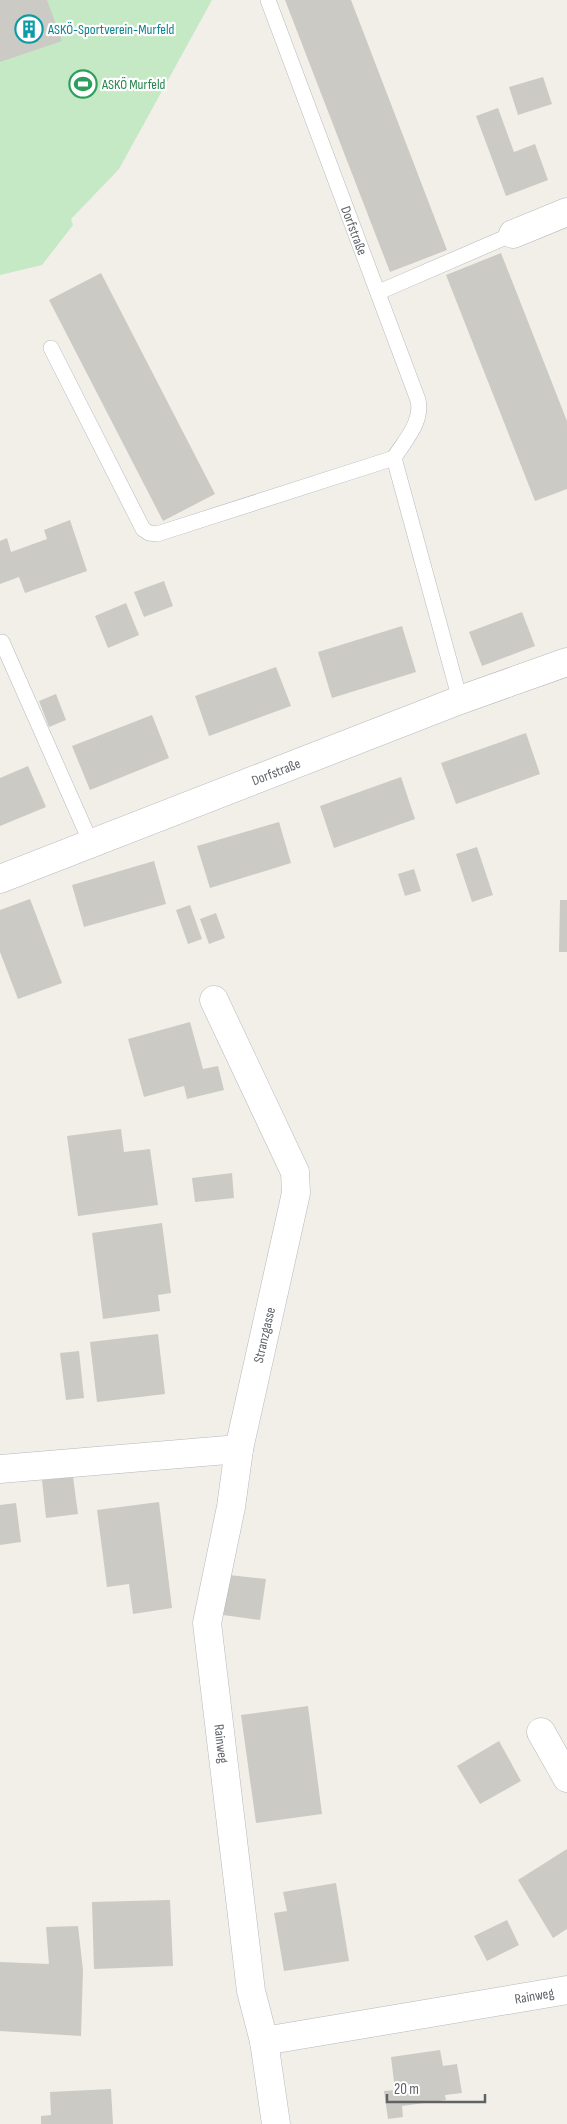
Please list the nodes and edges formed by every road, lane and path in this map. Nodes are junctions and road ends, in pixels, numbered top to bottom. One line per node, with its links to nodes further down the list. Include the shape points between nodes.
1 (268, 0): 4 (lane, Dorfstraße)
2 (567, 212): 3 (street)
3 (513, 234): 4 (lane)
4 (379, 292): 6 (lane, Dorfstraße, via 420,410 416,423)
5 (50, 348): 6 (lane, via 142,529 149,533 157,534)
6 (394, 458): 9 (lane)
7 (2, 642): 10 (lane)
8 (567, 662): 9 (street, Dorfstraße)
9 (460, 700): 10 (street, Dorfstraße)
10 (91, 843): 11 (street, Dorfstraße)
11 (0, 879)
12 (214, 1000): 13 (street, Stranzgasse, via 295,1172 296,1193)
13 (239, 1449): 14 (street); 18 (street, Rainweg, via 231,1507 207,1623 251,1991)
14 (0, 1469)
15 (541, 1732): 16 (street)
16 (567, 1778)
17 (567, 1990): 18 (street, Rainweg)
18 (264, 2041): 19 (street, Rainweg)
19 (276, 2124)

